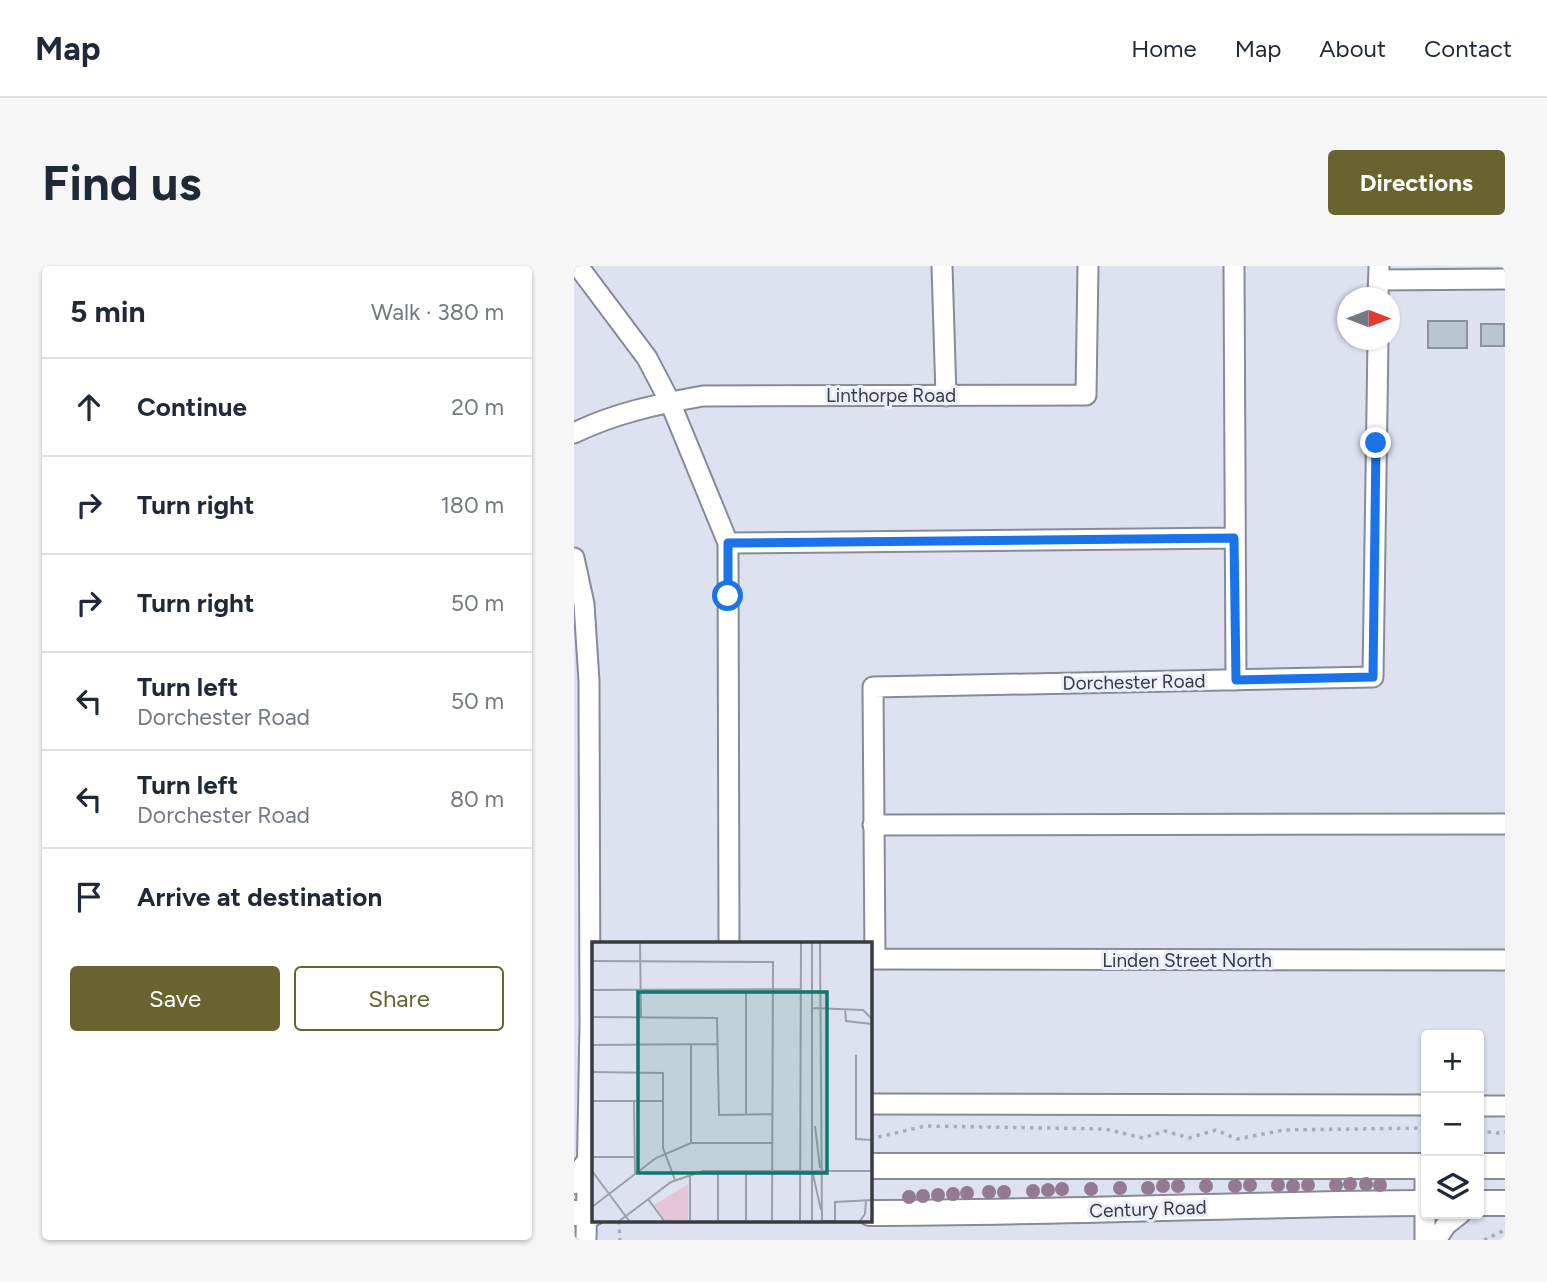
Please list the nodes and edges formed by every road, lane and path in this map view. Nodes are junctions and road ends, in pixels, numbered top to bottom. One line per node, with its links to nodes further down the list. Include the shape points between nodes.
1 (578, 266): 9 (street, via 647,358)
2 (942, 266): 8 (street)
3 (1088, 266): 8 (street, Linthorpe Road, via 1086,394)
4 (1234, 266): 11 (street)
5 (1505, 279): 6 (street)
6 (1379, 281)
7 (1378, 350): 14 (street, Dorchester Road, via 1373,677)
8 (946, 396): 9 (street, Linthorpe Road, via 735,394)
9 (670, 402): 10 (street, Linthorpe Road, via 604,419); 12 (street)
10 (574, 433)
11 (1234, 538): 12 (street); 14 (street)
12 (728, 543): 19 (street)
13 (574, 558): 15 (street, via 584,604)
14 (1236, 680): 18 (street, Dorchester Road, via 873,687)
15 (582, 681): 16 (street)
16 (581, 823): 21 (street)
17 (1505, 824): 18 (street)
18 (873, 825): 20 (street, Dorchester Road)
19 (729, 942)
20 (872, 959): 22 (street, Linden Street North)
21 (585, 960): 23 (street)
22 (1505, 960)
23 (585, 1103): 37 (street)
24 (872, 1104): 25 (street)
25 (1421, 1105)
26 (1484, 1105): 27 (street)
27 (1505, 1106)
28 (1421, 1128): 31 (path, via 1284,1130 1237,1139 1216,1130 1189,1138 1165,1131 1143,1138 1105,1129 925,1126)
29 (1484, 1132): 30 (path)
30 (1505, 1132)
31 (872, 1139)
32 (872, 1166): 33 (main road)
33 (954, 1166): 34 (main road); 38 (main road)
34 (1421, 1166)
35 (1484, 1166): 36 (main road)
36 (1505, 1166)
37 (582, 1169): 42 (street)
38 (872, 1175)
39 (1421, 1203): 43 (main road, Century Road)
40 (1484, 1203): 41 (main road)
41 (1505, 1203)
42 (587, 1212): 48 (street)
43 (872, 1213)
44 (1426, 1219): 50 (street)
45 (1454, 1219): 51 (street)
46 (619, 1222): 49 (path)
47 (1505, 1230): 52 (path)
48 (586, 1240)
49 (620, 1240)
50 (1425, 1240)
51 (1436, 1240)
52 (1484, 1240)

